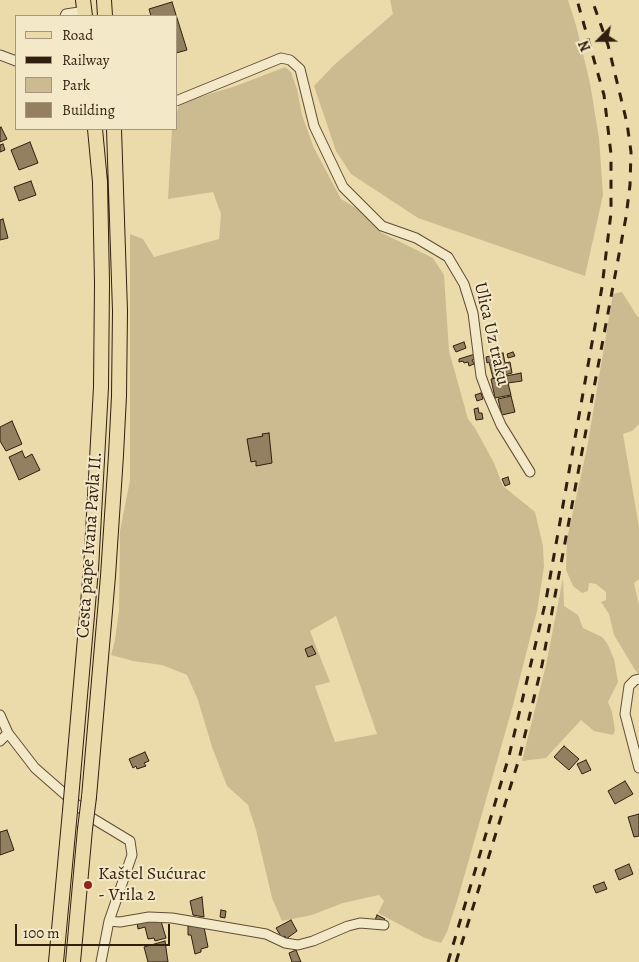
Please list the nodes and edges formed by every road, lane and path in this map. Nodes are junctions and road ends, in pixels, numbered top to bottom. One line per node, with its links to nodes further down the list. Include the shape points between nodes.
1 (104, 0): 4 (main road)
2 (85, 9): 3 (street)
3 (66, 15)
4 (105, 15)
5 (0, 55): 6 (street)
6 (15, 61)
7 (178, 100): 10 (street, Ulica Uz traku, via 280,58 290,60 300,69 314,126 343,187 382,226 416,238 448,257 464,284 473,313 481,376 501,426)
8 (95, 130): 18 (main road, Cesta pape Ivana Pavla II., bridge, via 102,265 101,387 91,569)
9 (114, 130): 19 (main road, Cesta pape Ivana Pavla II., bridge, via 120,311 119,396 108,576)
10 (530, 472)
11 (639, 679): 15 (street, via 629,686 624,714)
12 (0, 715): 13 (street)
13 (8, 733): 14 (street); 16 (street, via 35,768 92,818 130,842 132,855)
14 (0, 741)
15 (639, 768)
16 (109, 921): 17 (street, via 172,918 266,934 285,944 298,945 360,923); 20 (street)
17 (384, 925)
18 (56, 962)
19 (73, 962)
20 (100, 962)

